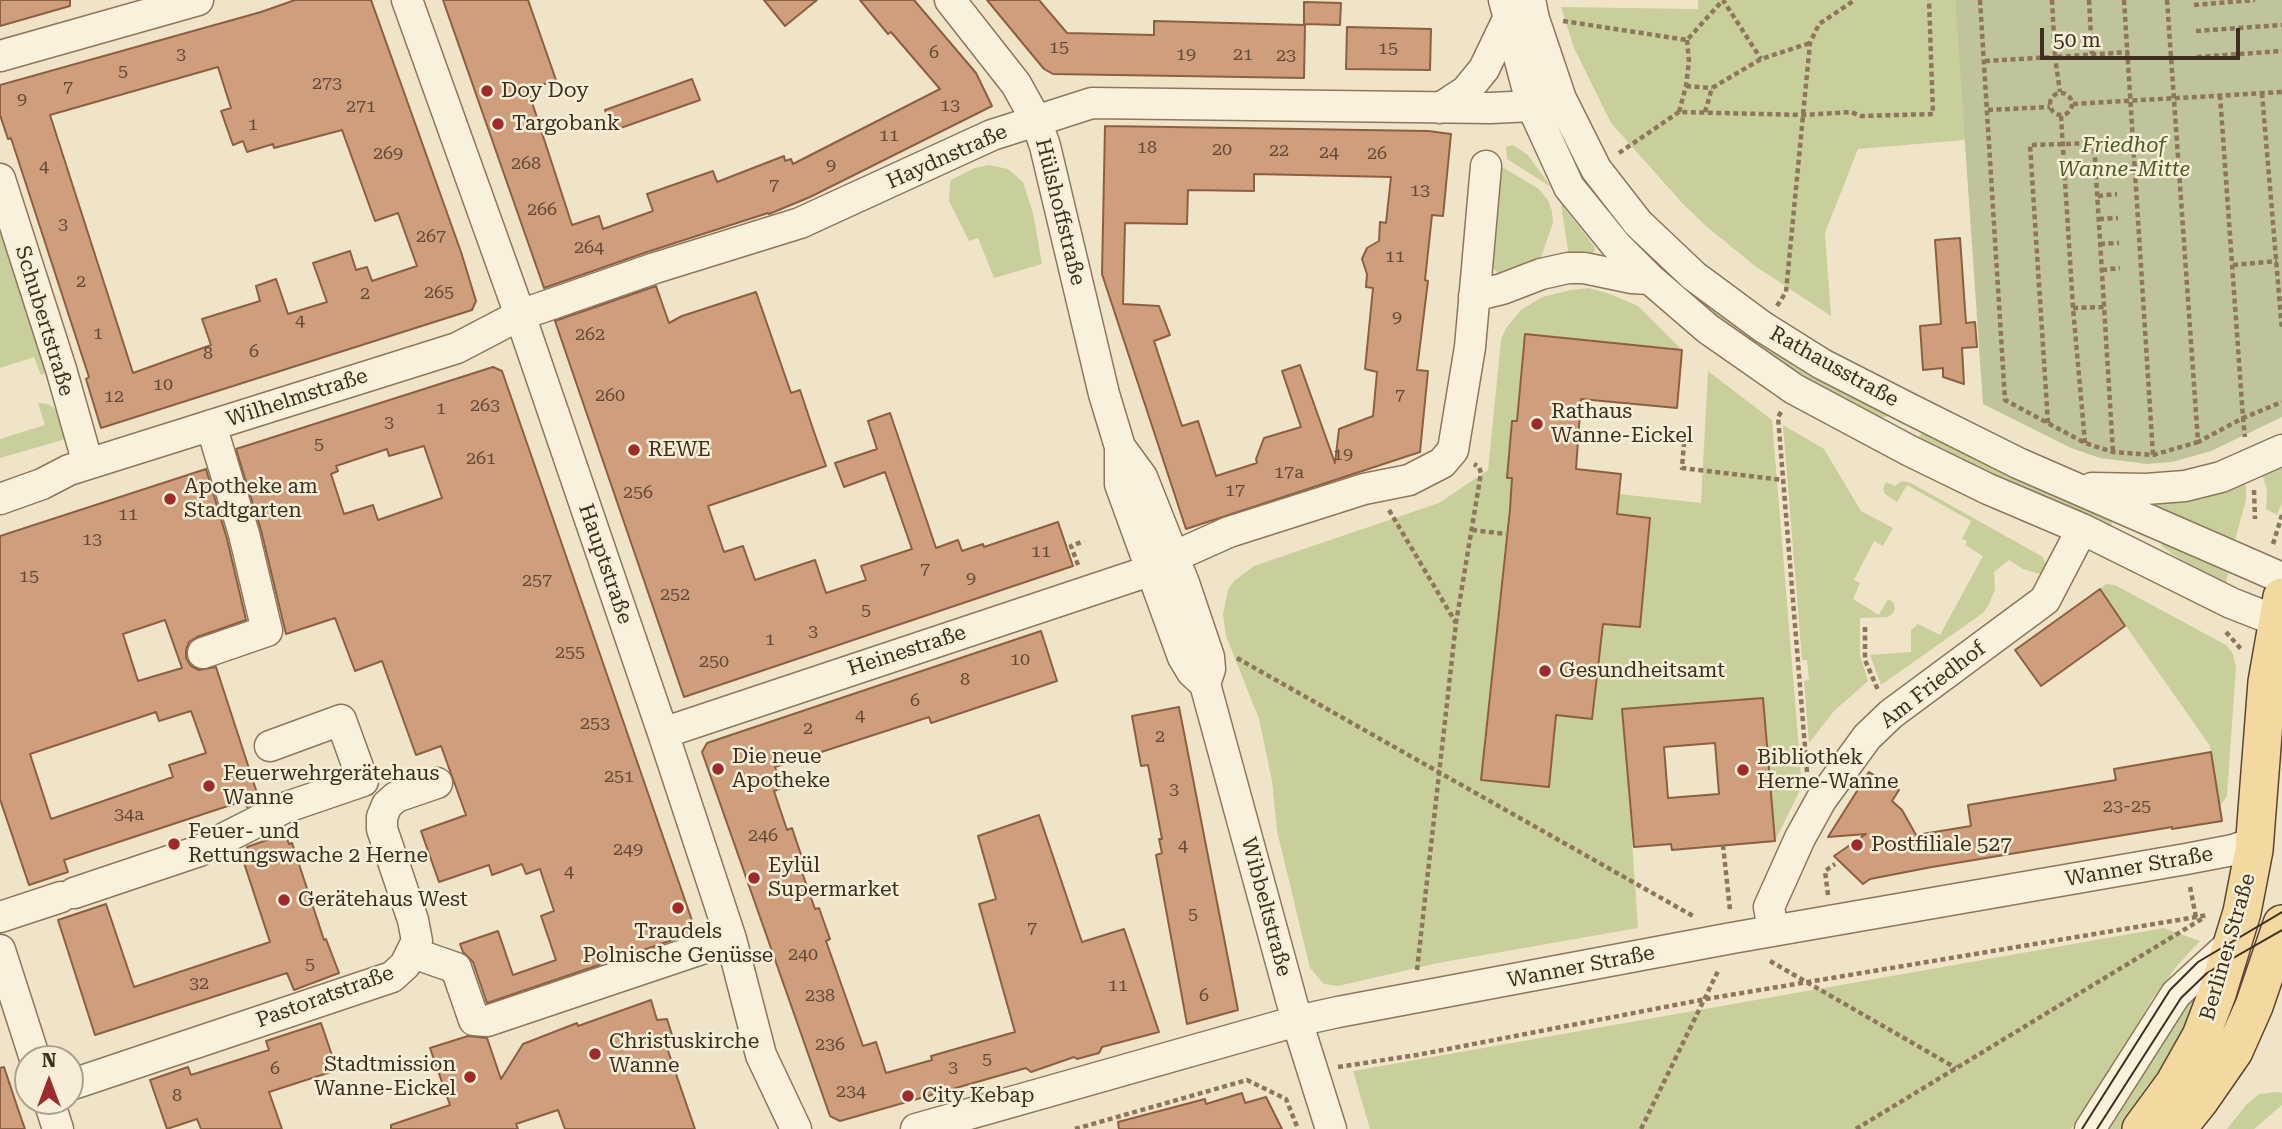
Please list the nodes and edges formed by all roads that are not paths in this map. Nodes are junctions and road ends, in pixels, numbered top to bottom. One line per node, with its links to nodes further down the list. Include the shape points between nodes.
1 (198, 0): 5 (street)
2 (407, 0): 13 (street, Hauptstraße)
3 (950, 0): 8 (street, Hülshoffstraße, via 1000,61)
4 (1519, 9): 6 (street, Rathausstraße); 7 (street, via 1484,69 1465,91)
5 (0, 56)
6 (1546, 103): 7 (street, Haydnstraße); 11 (street, Rathausstraße, via 1569,187 1616,246); 14 (street, Rathausstraße, via 1638,223 1695,276 1763,327)
7 (1440, 108): 8 (street, Haydnstraße, via 1114,102 1092,103)
8 (1036, 120): 13 (street, Haydnstraße, via 971,144 800,223); 23 (street, Hülshoffstraße, via 1120,447 1119,484)
9 (1486, 166): 12 (street)
10 (0, 178): 18 (street, Schubertstraße, via 61,369)
11 (1650, 279): 12 (street, via 1568,268); 16 (street, Rathausstraße, via 1730,346 1794,389)
12 (1474, 296): 23 (street, Heinestraße, via 1453,450 1442,463 1425,474 1229,531)
13 (520, 315): 15 (street, Wilhelmstraße, via 457,348); 27 (street, Hauptstraße)
14 (1908, 408): 16 (street); 20 (street, Rathausstraße, via 2018,463)
15 (211, 425): 18 (street, Wilhelmstraße); 26 (street, via 267,631)
16 (1889, 440): 22 (street, Rathausstraße)
17 (2282, 450): 20 (street, via 2221,477 2185,486)
18 (78, 467): 19 (street, Wilhelmstraße); 21 (street, Wilhelmstraße)
19 (0, 476)
20 (2078, 487): 24 (street, Rathausstraße)
21 (0, 499)
22 (2082, 529): 25 (street, Rathausstraße, via 2217,597); 33 (street, Am Friedhof, via 2045,600 1891,714 1867,737 1821,800 1800,838 1769,907)
23 (1163, 564): 27 (street, Heinestraße); 38 (street, Wibbeltstraße, via 1183,657 1192,672 1207,671)
24 (2282, 578)
25 (2280, 614): 30 (main road, Berliner Straße, via 2267,682)
26 (203, 653)
27 (663, 733): 34 (street, Hauptstraße)
28 (270, 746): 31 (street, via 341,720 363,781 284,808 199,851)
29 (436, 783): 36 (street, Pastoratstraße, via 396,797 382,817 413,920 417,940)
30 (2254, 843): 33 (street, Wanner Straße, via 2186,859); 37 (main road, Berliner Straße, via 2251,873)
31 (0, 917)
32 (2281, 928): 37 (street); 46 (main road, Berliner Straße, via 2234,1051)
33 (1773, 931): 38 (street, Wanner Straße, via 1731,928)
34 (731, 939): 36 (street, via 486,1021 474,1020 456,968); 41 (street, Hauptstraße, via 761,1055)
35 (0, 950): 39 (street)
36 (413, 953): 40 (street, Pastoratstraße, via 392,977)
37 (2222, 956): 44 (street, via 2175,994); 45 (main road, Berliner Straße, via 2201,1036)
38 (1297, 1021): 42 (street, Wanner Straße); 43 (street, Wibbeltstraße)
39 (31, 1045)
40 (84, 1080)
41 (796, 1129)
42 (916, 1129)
43 (1331, 1129)
44 (2090, 1129)
45 (2141, 1129)
46 (2177, 1129)

